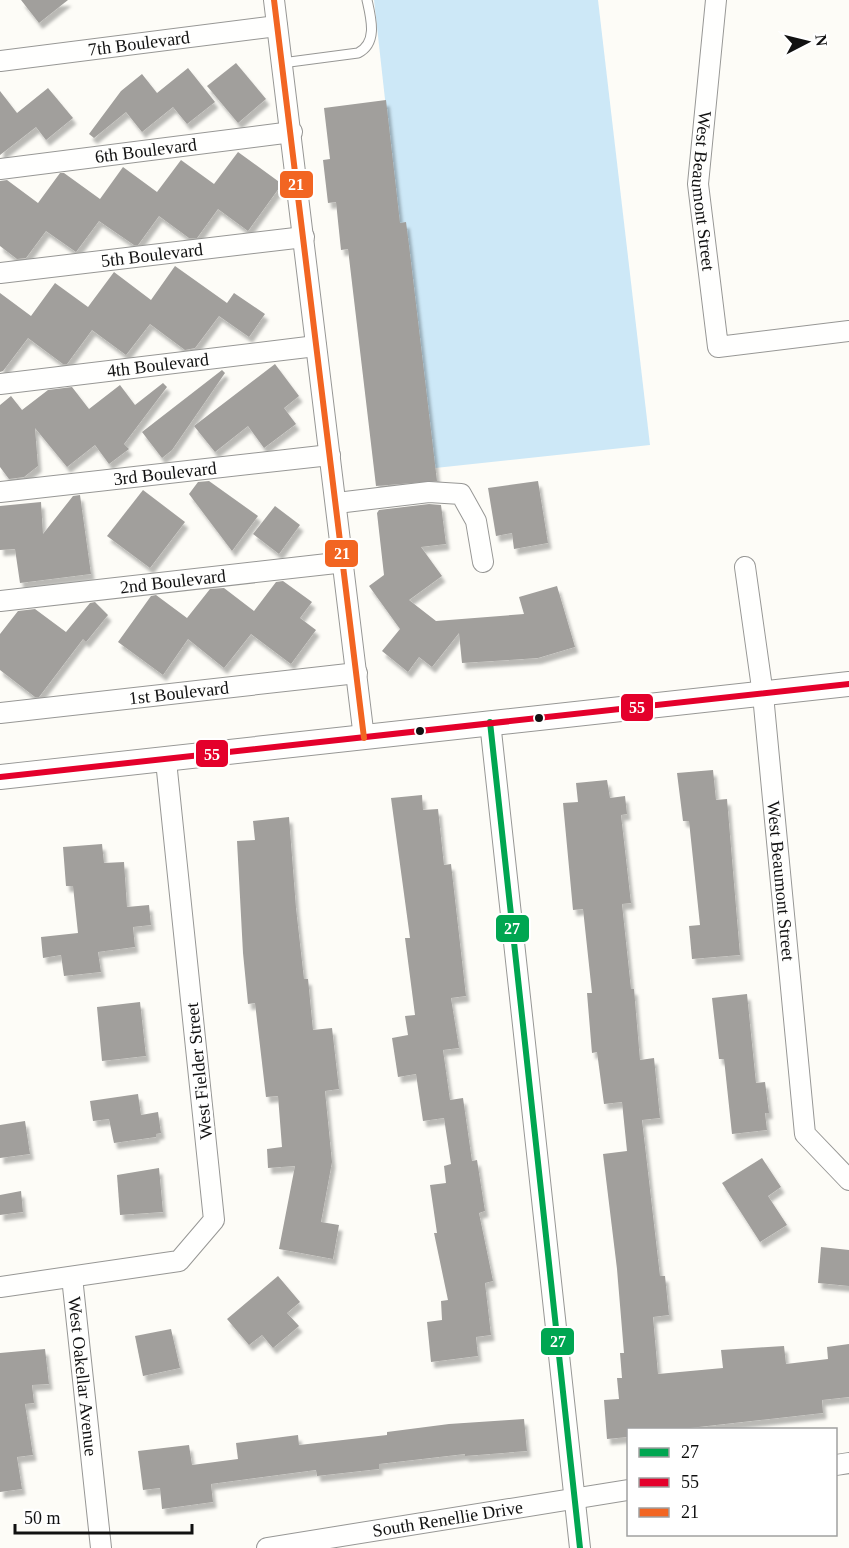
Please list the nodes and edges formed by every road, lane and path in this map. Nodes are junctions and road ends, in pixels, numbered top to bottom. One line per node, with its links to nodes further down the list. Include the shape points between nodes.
1 (274, 0): 4 (street)
2 (367, 0): 6 (lane, via 372,25 366,49)
3 (716, 0): 11 (street, West Beaumont Street, via 698,184 718,347)
4 (277, 26): 5 (street, 7th Boulevard); 6 (street)
5 (0, 61)
6 (282, 63): 7 (street)
7 (292, 132): 8 (street, 6th Boulevard); 9 (street)
8 (0, 169)
9 (304, 237): 10 (street, 5th Boulevard); 12 (street)
10 (0, 273)
11 (849, 331)
12 (316, 346): 13 (street, 4th Boulevard); 14 (street)
13 (0, 384)
14 (330, 454): 15 (street, 3rd Boulevard); 16 (street)
15 (0, 492)
16 (337, 503): 17 (street, via 429,492 461,494 476,521); 18 (street)
17 (483, 561)
18 (345, 562): 20 (street, 2nd Boulevard); 21 (street)
19 (745, 567): 23 (street, West Beaumont Street)
20 (0, 601)
21 (358, 682): 24 (street, 1st Boulevard); 26 (street)
22 (849, 684): 23 (street)
23 (763, 694): 25 (street); 29 (street, West Beaumont Street, via 805,1134)
24 (0, 713)
25 (490, 722): 26 (street); 33 (street)
26 (364, 738): 27 (street)
27 (166, 761): 28 (street); 30 (street, West Fielder Street, via 214,1220 179,1261)
28 (0, 777)
29 (849, 1180)
30 (72, 1277): 31 (street, West Oakellar Avenue); 34 (street, West Oakellar Avenue)
31 (0, 1287)
32 (627, 1490): 33 (street, South Renellie Drive)
33 (574, 1497): 35 (street, South Renellie Drive); 36 (street)
34 (101, 1548)
35 (267, 1548)
36 (580, 1548)

